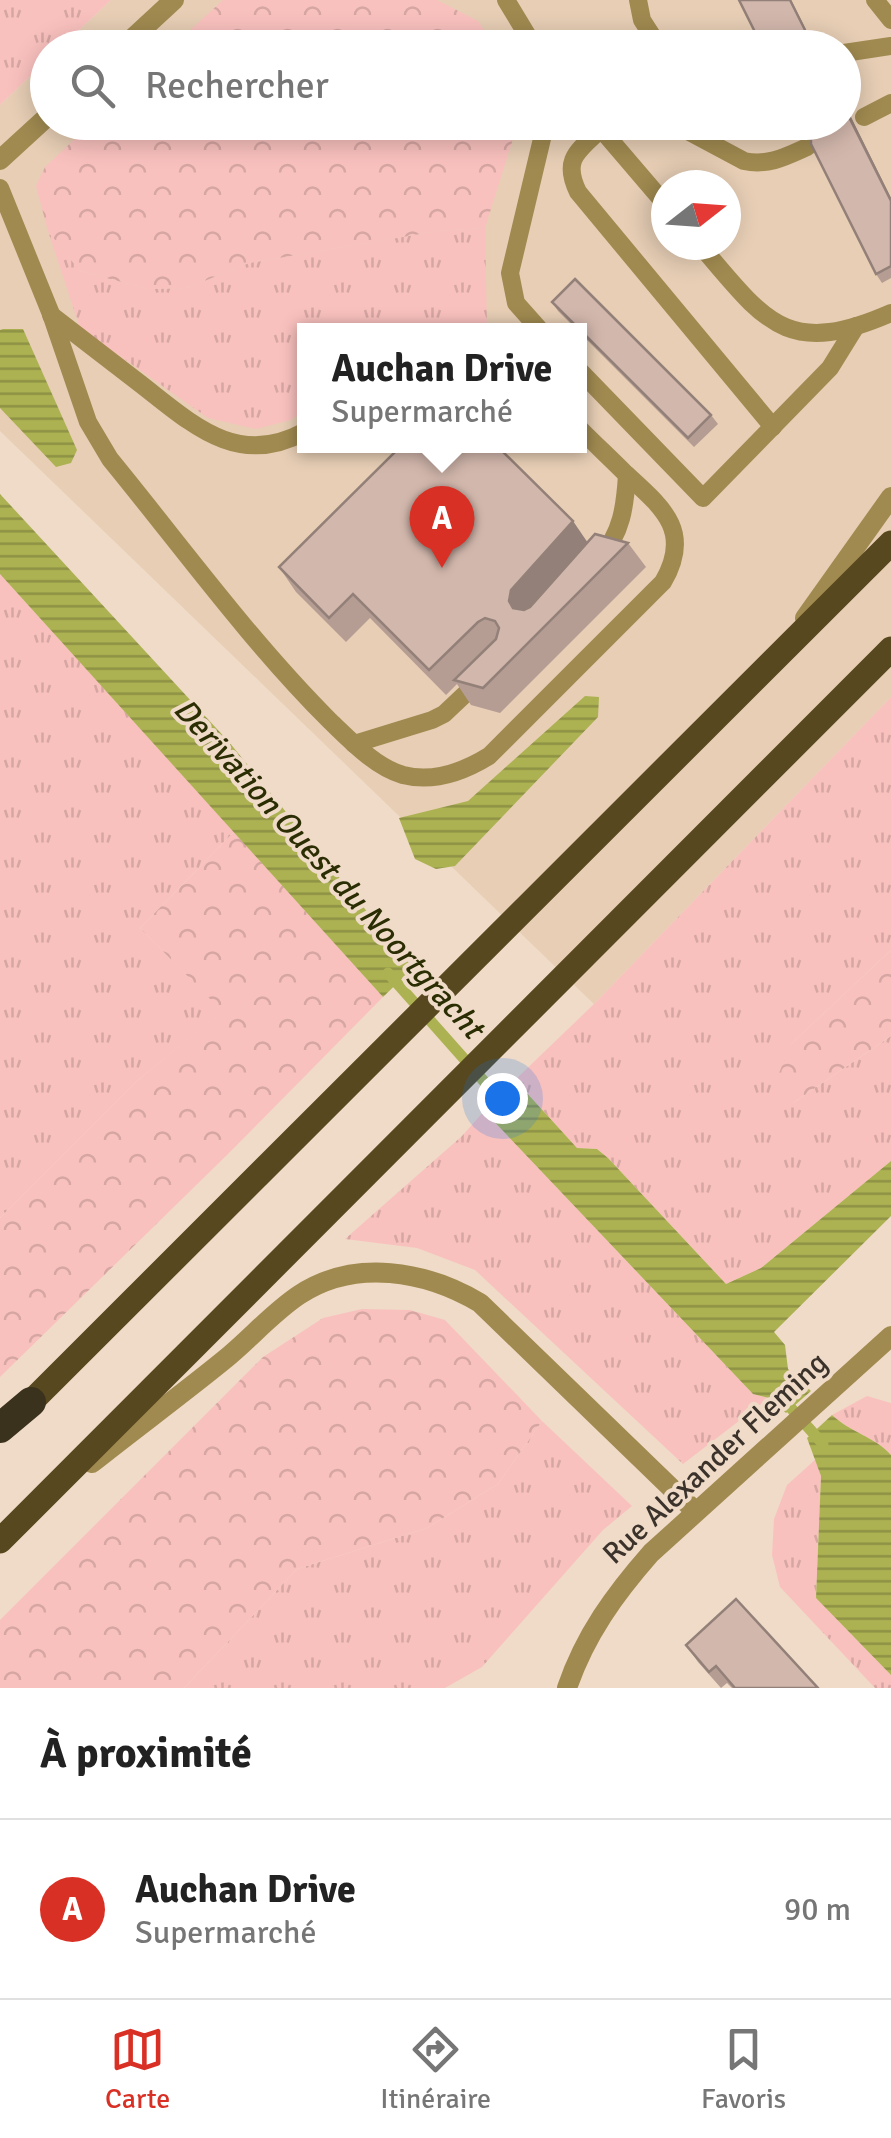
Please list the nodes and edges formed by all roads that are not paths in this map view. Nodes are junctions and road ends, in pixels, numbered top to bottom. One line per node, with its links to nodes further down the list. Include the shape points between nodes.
1 (174, 0): 6 (street)
2 (506, 0): 7 (lane)
3 (638, 0): 8 (lane)
4 (875, 0): 5 (lane)
5 (891, 20)
6 (142, 30)
7 (524, 30)
8 (648, 30)
9 (891, 46): 10 (lane)
10 (861, 50)
11 (891, 103): 12 (lane)
12 (864, 117)
13 (30, 132): 19 (street)
14 (542, 140): 25 (lane, via 510,273 516,304)
15 (587, 140): 28 (lane, via 570,170 578,192)
16 (610, 140): 21 (lane)
17 (705, 140): 18 (lane, via 757,164)
18 (807, 147)
19 (0, 160)
20 (0, 188): 23 (lane)
21 (651, 188)
22 (713, 260): 26 (lane, via 760,315 786,330 818,334)
23 (51, 314): 29 (lane, via 212,437 247,446); 38 (lane, via 88,422 110,459 289,680)
24 (891, 314): 26 (lane)
25 (534, 323)
26 (856, 326): 28 (lane, via 830,368)
27 (587, 378): 28 (lane, via 704,498)
28 (773, 427)
29 (297, 435)
30 (587, 436): 31 (lane)
31 (627, 474): 34 (lane, via 615,537); 38 (lane, via 669,518 675,543 670,569 503,742 475,764 434,777 390,770)
32 (891, 497): 36 (street)
33 (891, 543): 36 (main road)
34 (584, 574)
35 (891, 649): 43 (main road)
36 (773, 662): 40 (main road)
37 (492, 667): 38 (lane, via 444,714)
38 (354, 744)
39 (889, 1342): 42 (street, Rue Alexander Fleming)
40 (31, 1402): 41 (highway)
41 (0, 1431)
42 (696, 1512): 43 (street, via 480,1303 432,1280 376,1272 303,1292); 45 (street, Rue Alexander Fleming, via 618,1591)
43 (27, 1514): 44 (main road)
44 (0, 1541)
45 (566, 1688)

